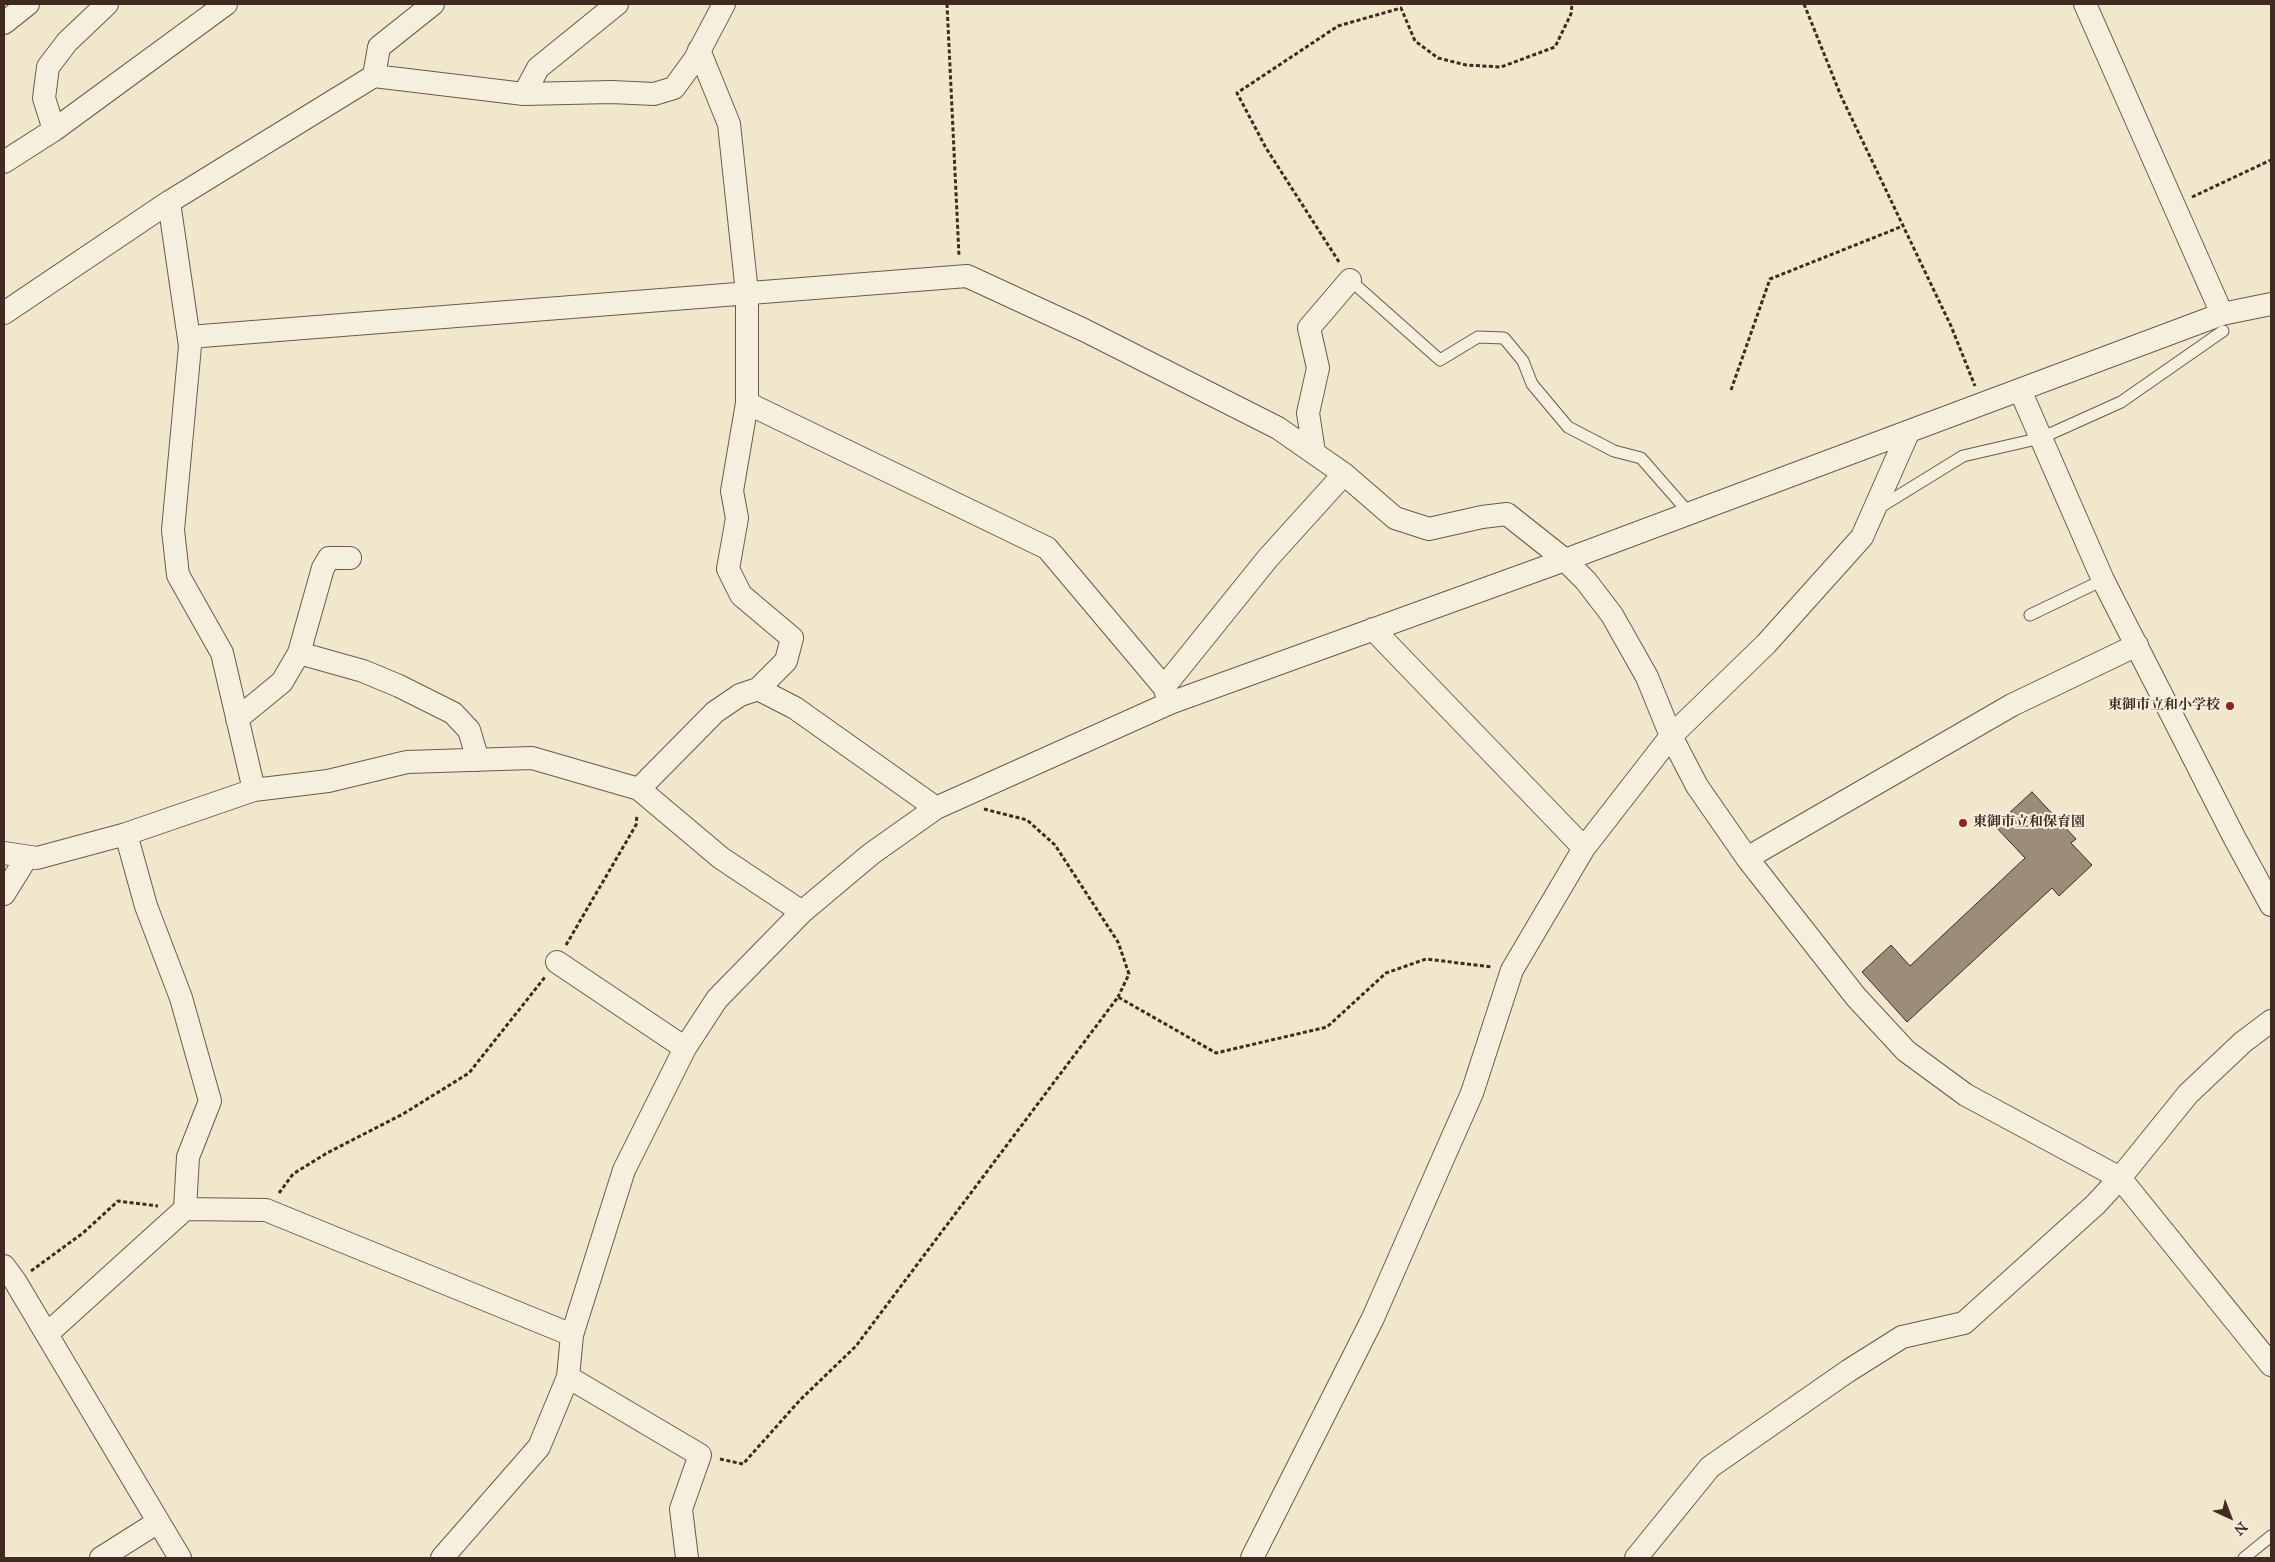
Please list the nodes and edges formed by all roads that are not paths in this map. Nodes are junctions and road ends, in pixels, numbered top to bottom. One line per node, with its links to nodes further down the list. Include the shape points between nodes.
1 (28, 4): 8 (street)
2 (108, 4): 12 (street, via 67,42 48,67 44,98)
3 (226, 4): 12 (street)
4 (433, 4): 10 (street, via 379,47)
5 (617, 4): 11 (street, via 538,68)
6 (724, 4): 9 (street)
7 (2085, 4): 19 (street)
8 (4, 23)
9 (699, 50): 11 (street, via 674,88 654,94); 16 (street, via 730,124)
10 (374, 76): 11 (street); 14 (street)
11 (524, 94)
12 (54, 130): 13 (street)
13 (4, 162)
14 (169, 202): 18 (street); 20 (street)
15 (1350, 280): 25 (street, via 1309,328 1318,368 1308,413); 28 (lane, via 1440,360 1478,337 1504,338 1523,361 1532,384 1568,427 1614,451 1641,458)
16 (747, 293): 20 (street); 22 (street); 25 (street, via 967,276 1084,330 1278,428)
17 (2271, 304): 19 (street)
18 (4, 313)
19 (2223, 323): 21 (street); 24 (lane, via 2121,402)
20 (189, 337): 38 (street, via 173,530 178,575 222,654)
21 (2020, 390): 23 (street); 24 (street)
22 (747, 403): 36 (street, via 732,491 737,518 728,568 741,595 792,638 786,662); 37 (street, via 1047,548)
23 (1908, 433): 27 (street); 28 (street)
24 (2041, 438): 27 (lane, via 1963,456); 31 (street)
25 (1314, 452): 26 (street)
26 (1344, 474): 30 (street, via 1395,518 1429,529 1507,514); 37 (street, via 1268,558)
27 (1873, 511): 39 (street, via 1862,537 1766,644)
28 (1690, 514): 30 (street)
29 (350, 558): 35 (street, via 329,558 323,568)
30 (1565, 560): 33 (street); 39 (street, via 1586,580 1612,615 1647,677)
31 (2103, 580): 32 (lane); 34 (street)
32 (2030, 615)
33 (1373, 629): 37 (street); 45 (street)
34 (2137, 645): 48 (street, via 2012,705); 50 (street)
35 (299, 653): 38 (street, via 282,682); 40 (street, via 363,671 453,713 469,730)
36 (758, 689): 42 (street, via 740,695 715,712); 43 (street, via 795,708)
37 (1167, 695): 43 (street)
38 (236, 719): 41 (street)
39 (1671, 736): 45 (street); 48 (street, via 1697,786)
40 (478, 760): 41 (street, via 407,762 328,781); 42 (street, via 532,758)
41 (254, 790): 44 (street)
42 (639, 790): 51 (street, via 721,858)
43 (945, 804): 51 (street, via 871,854)
44 (126, 834): 47 (street, via 36,858); 56 (street, via 146,906 181,998 210,1101 188,1156)
45 (1584, 848): 68 (street, via 1512,970 1472,1093 1438,1170 1372,1318)
46 (4, 853): 47 (street)
47 (27, 857): 49 (street)
48 (1747, 858): 55 (street, via 1856,997 1906,1051 1966,1096)
49 (4, 894)
50 (2271, 905)
51 (802, 912): 54 (street, via 717,999)
52 (557, 962): 54 (street)
53 (2271, 1021): 55 (street, via 2243,1042 2188,1094)
54 (686, 1048): 59 (street, via 624,1170)
55 (2120, 1178): 60 (street); 69 (street, via 2096,1204 1964,1323 1902,1337 1710,1467)
56 (186, 1209): 58 (street); 59 (street, via 266,1210)
57 (8, 1282): 58 (street)
58 (47, 1334): 62 (street)
59 (572, 1334): 61 (street)
60 (2271, 1364)
61 (568, 1377): 66 (street, via 539,1447); 67 (street, via 700,1455 681,1509)
62 (158, 1522): 64 (street); 65 (street)
63 (2271, 1536): 70 (lane)
64 (100, 1558)
65 (180, 1558)
66 (442, 1558)
67 (687, 1558)
68 (1252, 1558)
69 (1636, 1558)
70 (2244, 1558)

